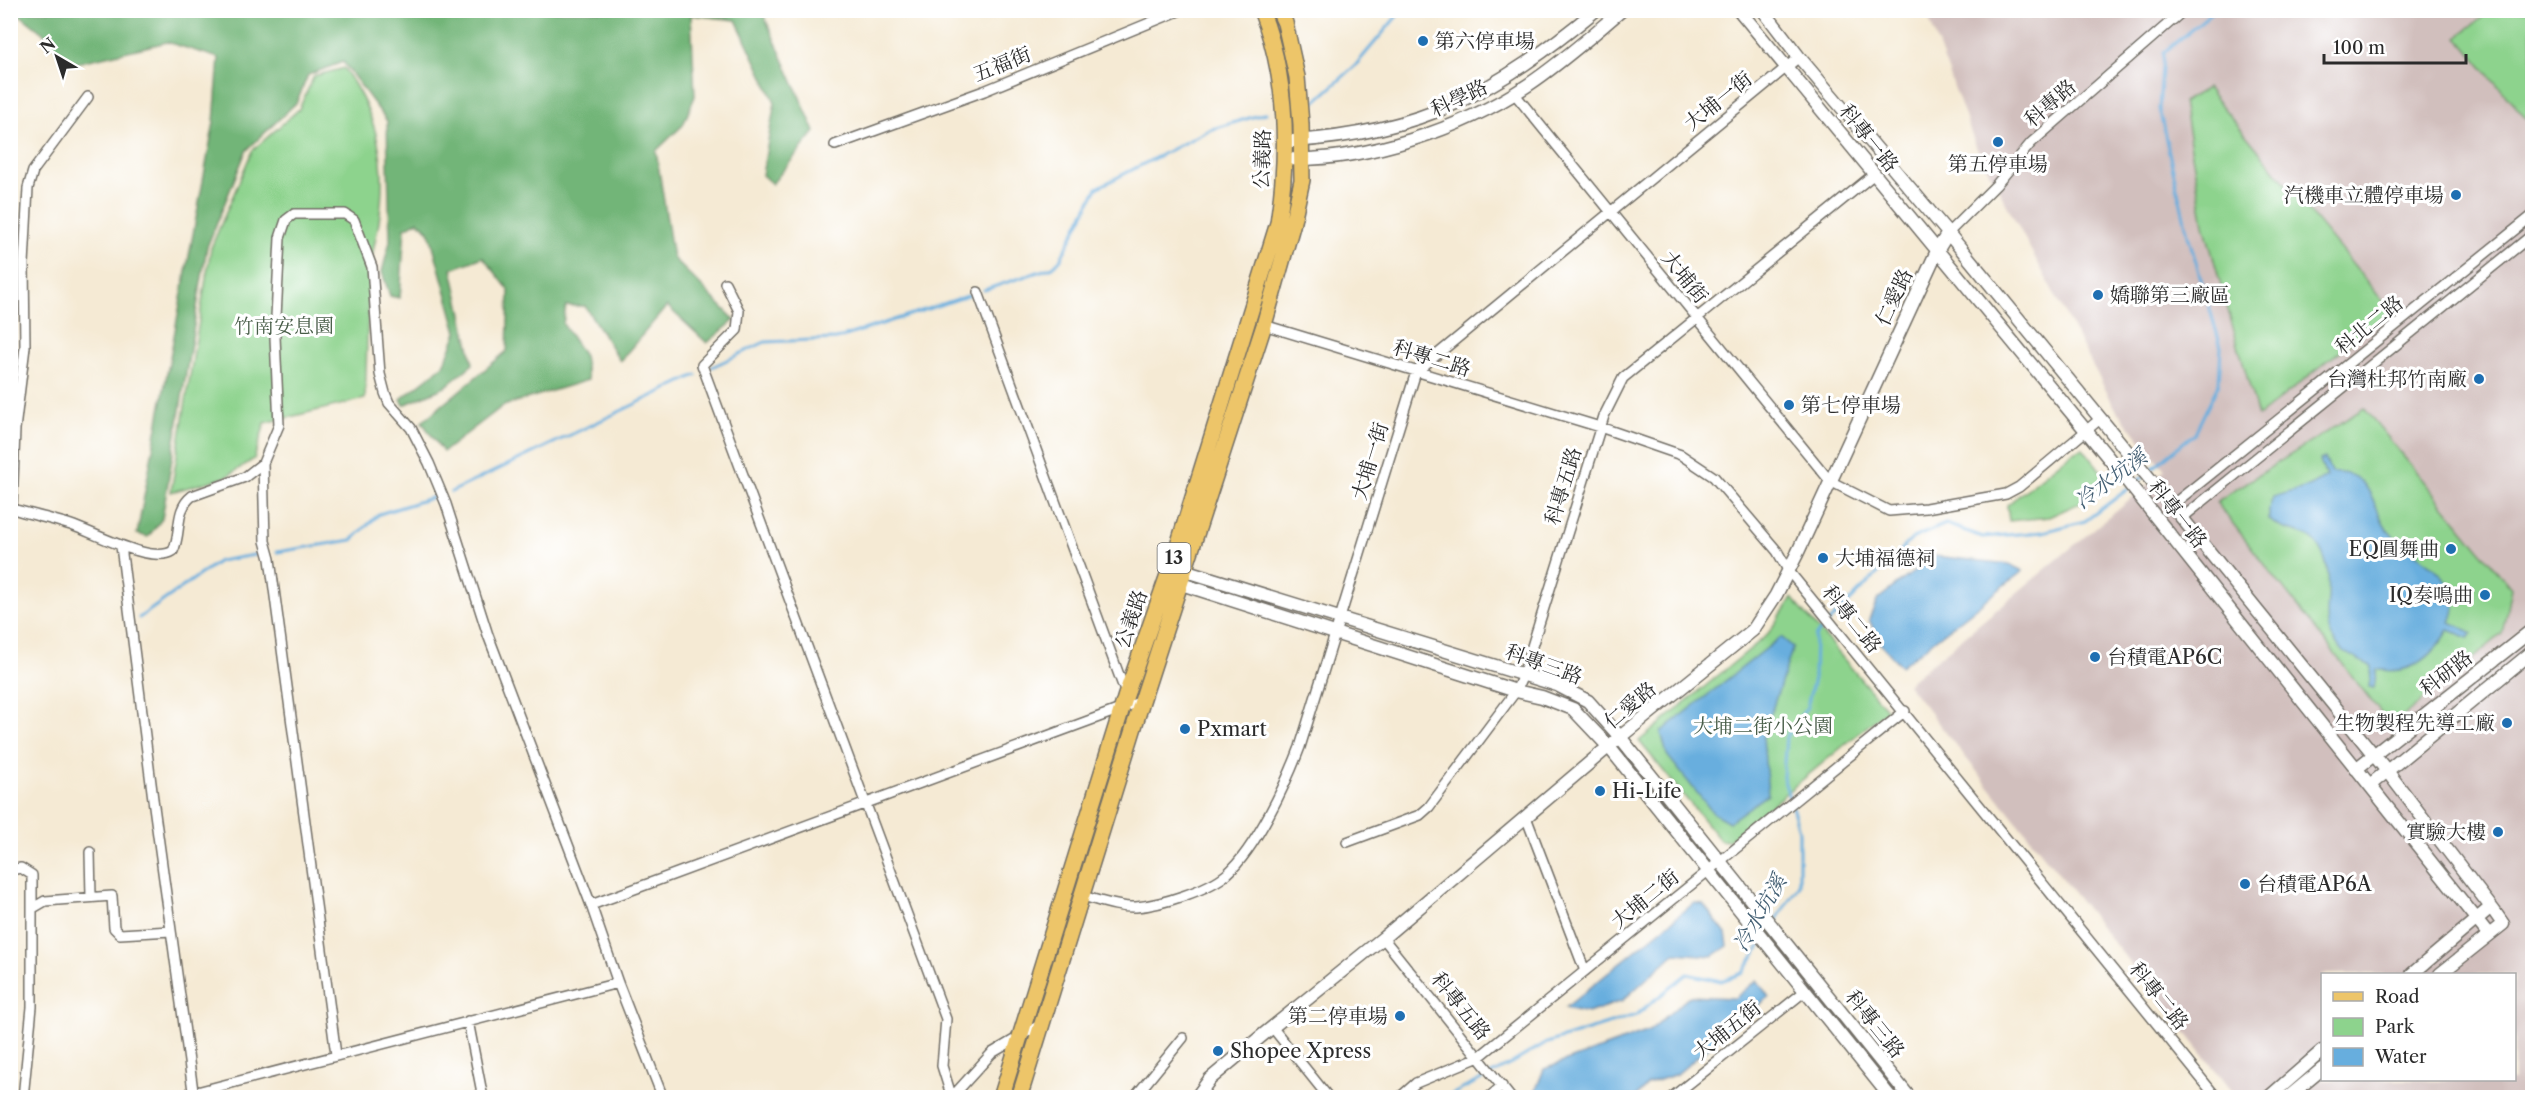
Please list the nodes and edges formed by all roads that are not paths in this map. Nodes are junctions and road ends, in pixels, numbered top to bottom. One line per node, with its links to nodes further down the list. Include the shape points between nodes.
1 (1181, 10): 15 (street, 五福街, via 984,91)
2 (1261, 10): 14 (main road, 公義路 / 13, via 1281,79)
3 (1279, 10): 13 (main road, 公義路 / 13, via 1297,77)
4 (1596, 10): 13 (street, 科學路, via 1539,56 1455,105 1398,126)
5 (1622, 10): 11 (street, 科學路)
6 (1739, 10): 10 (street, 科專一路)
7 (1763, 10): 9 (street, 科專一路)
8 (2184, 10): 20 (street, 科專路, via 2031,143)
9 (1799, 57): 10 (street, 大埔一街); 20 (street, 科專一路)
10 (1787, 69): 17 (street, 科專一路); 18 (street, 大埔一街)
11 (1514, 93): 16 (street, 科學路, via 1460,120 1385,147); 18 (street, 大埔街)
12 (88, 97): 39 (street, via 33,171 28,188 25,347 15,429 12,509 72,525)
13 (1300, 141): 14 (street, 科學路); 16 (main road, 公義路 / 13)
14 (1284, 142): 16 (main road, 公義路 / 13)
15 (835, 145)
16 (1293, 160): 26 (main road, 公義路 / 13, via 1302,180); 32 (main road, 公義路 / 13, via 1285,179 1278,222)
17 (1874, 175): 22 (street, 科專一路); 25 (street, 科專五路)
18 (1609, 211): 25 (street, 大埔街); 27 (street, 大埔一街)
19 (2532, 216): 35 (street, 科北二路)
20 (1948, 233): 22 (street, 仁愛路); 28 (street, 科專一路)
21 (2532, 235): 37 (street, 科北二路)
22 (1937, 251): 30 (street, 科專一路); 33 (street, 仁愛路)
23 (725, 283): 57 (street, via 739,311 737,330 702,365)
24 (978, 291): 48 (street)
25 (1695, 318): 29 (street, 科專五路, via 1623,378); 33 (street, 大埔街)
26 (1264, 325): 27 (street, 科專二路); 34 (main road, 公義路 / 13)
27 (1416, 372): 29 (street, 科專二路); 42 (street, 大埔一街)
28 (2100, 419): 30 (street); 35 (street, 科專一路)
29 (1600, 428): 40 (street, 科專二路, via 1682,455 1714,477 1777,551); 46 (street, 科專五路)
30 (2086, 431): 33 (street, via 2006,494 1889,511); 36 (street, 科專一路)
31 (263, 463): 39 (street, via 245,477 185,501 176,545 168,554); 66 (street, via 279,425 274,337 280,238 286,220 294,214 345,214 354,220 372,267 380,374 385,393 411,429 446,504 488,635); 84 (street, via 265,541)
32 (1199, 473): 34 (street); 41 (main road, 公義路 / 13)
33 (1830, 482): 40 (street, 仁愛路)
34 (1209, 500): 41 (main road, 公義路 / 13)
35 (2171, 506): 36 (street); 37 (street, 科專一路)
36 (2155, 518): 38 (street, 科專一路)
37 (2182, 518): 38 (street); 53 (street, 科專一路)
38 (2165, 530): 54 (street, 科專一路)
39 (122, 546): 70 (street)
40 (1788, 570): 50 (street, 科專二路); 51 (street, 仁愛路, via 1753,630)
41 (1176, 575): 42 (street, 科專三路); 44 (street, 科專三路); 48 (main road, 公義路 / 13); 49 (main road, 公義路 / 13)
42 (1340, 620): 44 (street, 大埔一街); 46 (street, 科專三路)
43 (2532, 630): 53 (street, 科研路)
44 (1336, 633): 47 (street, 科專三路); 64 (street, 大埔一街, via 1288,780 1243,858 1225,876 1166,901 1135,907)
45 (2532, 652): 55 (street, 科研路)
46 (1523, 675): 47 (street, 科專五路); 51 (street, 科專三路, via 1557,685 1588,701)
47 (1516, 691): 52 (street, 科專三路, via 1573,709); 59 (street, 科專五路, via 1429,807 1420,815)
48 (1124, 701): 49 (street); 49 (street); 57 (street); 81 (main road, 公義路 / 13)
49 (1142, 701): 64 (main road, 公義路 / 13)
50 (1905, 711): 61 (street, 大埔二街); 104 (street, 科專二路)
51 (1620, 737): 52 (street, 仁愛路); 61 (street, 科專三路)
52 (1609, 747): 58 (street, 仁愛路); 63 (street, 科專三路)
53 (2374, 755): 54 (street, 科研路); 55 (street, 科專一路)
54 (2356, 769): 56 (street, 科專一路)
55 (2387, 771): 56 (street, 科研路); 67 (street, 科專一路)
56 (2370, 785): 69 (street, 科專一路)
57 (865, 803): 66 (street); 90 (street, via 946,1019 942,1066)
58 (1526, 817): 72 (street, 仁愛路); 73 (street)
59 (1347, 842)
60 (90, 852): 65 (street)
61 (1719, 862): 63 (street, 大埔二街); 89 (street, 科專三路)
62 (10, 870): 68 (street, via 21,868 32,875)
63 (1707, 872): 73 (street, 大埔二街); 77 (street, 科專三路)
64 (1082, 896): 79 (main road, 公義路 / 13)
65 (92, 897): 68 (street, via 45,901); 70 (street, via 112,896 114,928 120,934)
66 (591, 905): 76 (street)
67 (2491, 907): 69 (street); 71 (street, 科專一路, via 2503,924)
68 (33, 908): 92 (street, via 32,1007)
69 (2476, 920): 71 (street, 科專一路); 74 (street)
70 (171, 931): 88 (street)
71 (2489, 935): 75 (street)
72 (1383, 938): 80 (street, 仁愛路); 85 (street, 科專五路)
73 (1585, 971): 85 (street, 大埔二街)
74 (2414, 973)
75 (2442, 973)
76 (618, 983): 78 (street); 94 (street)
77 (1805, 991): 102 (street, 大埔五街); 103 (street, 科專三路)
78 (468, 1021): 84 (street); 93 (street)
79 (1043, 1022): 81 (street); 91 (main road, 公義路 / 13)
80 (1272, 1027): 97 (street, 仁愛路, via 1210,1079); 98 (street)
81 (1022, 1036): 90 (street, via 992,1053); 95 (main road, 公義路 / 13)
82 (1183, 1038): 96 (street)
83 (2321, 1052): 105 (street)
84 (336, 1054): 88 (street)
85 (1481, 1060): 87 (street, 科專五路); 99 (street, 大埔二街, via 1416,1083)
86 (2321, 1070): 106 (street)
87 (1500, 1083): 100 (street); 101 (street, 科專五路)
88 (194, 1095)
89 (1905, 1096)
90 (951, 1097)
91 (1021, 1097)
92 (23, 1098)
93 (483, 1098)
94 (663, 1098)
95 (1001, 1098)
96 (1134, 1098)
97 (1196, 1098)
98 (1329, 1098)
99 (1399, 1098)
100 (1488, 1098)
101 (1511, 1098)
102 (1671, 1098)
103 (1891, 1098)
104 (2217, 1098)
105 (2268, 1098)
106 (2287, 1098)

